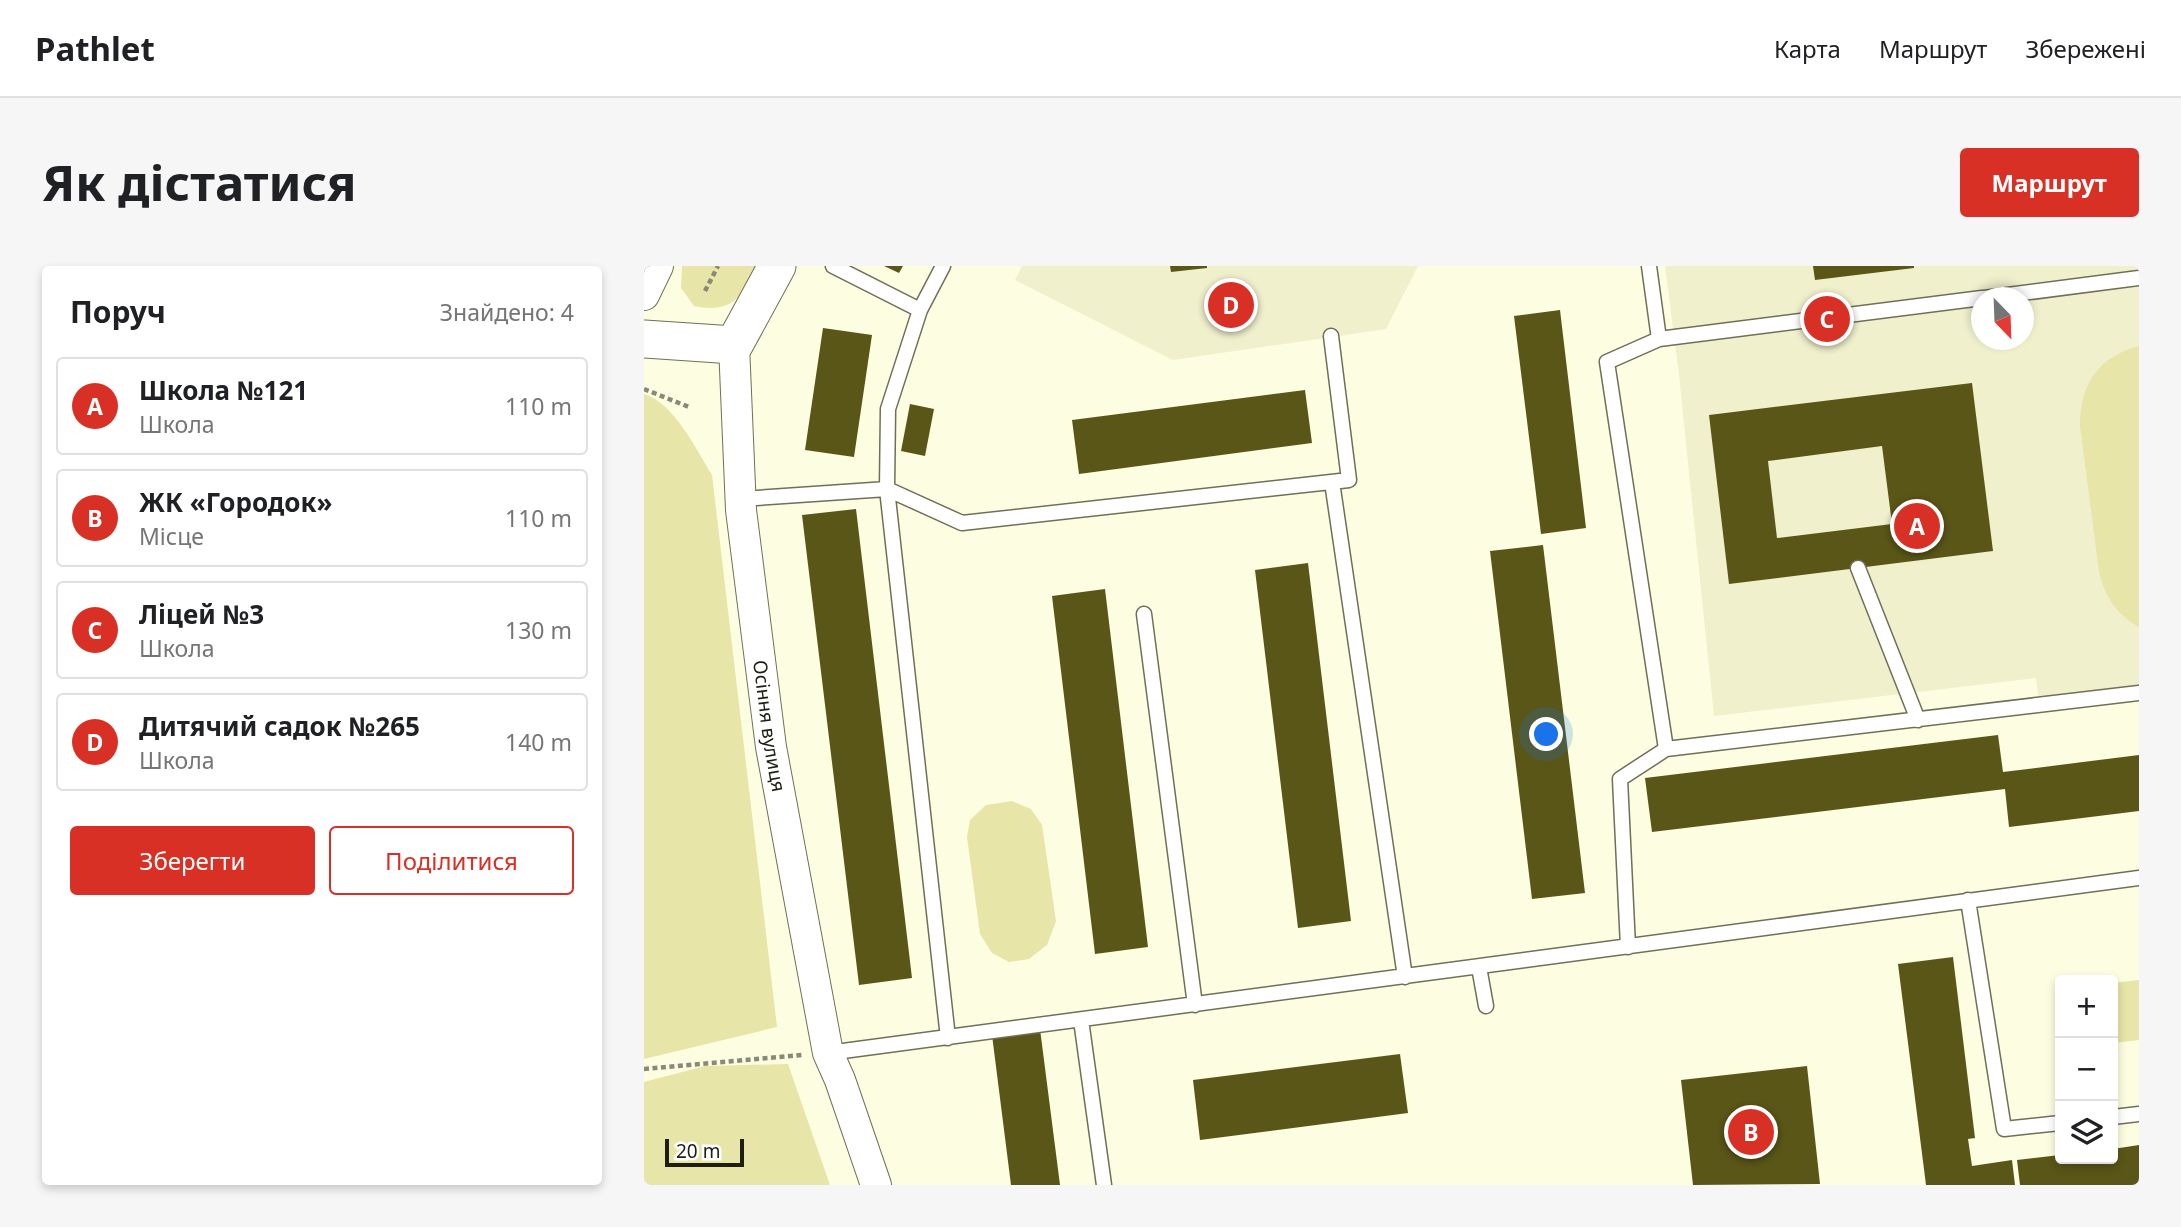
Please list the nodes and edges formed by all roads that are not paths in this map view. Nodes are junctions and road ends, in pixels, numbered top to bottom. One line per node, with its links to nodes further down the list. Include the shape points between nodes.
1 (658, 266): 8 (street)
2 (777, 266): 14 (street)
3 (833, 266): 10 (lane)
4 (943, 266): 10 (lane)
5 (1649, 266): 13 (lane)
6 (2139, 278): 7 (lane)
7 (2034, 291)
8 (644, 295)
9 (1971, 300): 13 (lane)
10 (920, 310): 16 (lane, via 888,409)
11 (1331, 336): 15 (lane, via 1349,480)
12 (644, 339): 14 (street)
13 (1659, 339): 22 (lane, via 1607,362)
14 (734, 345): 17 (street, Осіння вулиця)
15 (1332, 481): 16 (lane, via 962,523); 27 (lane)
16 (887, 489): 17 (lane); 31 (lane)
17 (741, 499): 32 (street, Осіння вулиця, via 771,747)
18 (1857, 568): 21 (lane)
19 (1144, 614): 28 (lane)
20 (2139, 694): 21 (lane)
21 (1918, 720): 22 (lane)
22 (1665, 749): 25 (lane, via 1619,779)
23 (2139, 878): 24 (lane)
24 (1968, 900): 25 (lane); 35 (lane, via 2004,1129)
25 (1628, 947): 26 (lane)
26 (1479, 967): 27 (lane); 29 (lane)
27 (1405, 977): 28 (lane)
28 (1195, 1005): 30 (lane)
29 (1486, 1006)
30 (1081, 1020): 31 (lane); 37 (lane)
31 (948, 1038): 32 (lane)
32 (828, 1053): 36 (street, Осіння вулиця)
33 (2139, 1114): 34 (lane)
34 (2118, 1116)
35 (2055, 1124)
36 (876, 1185)
37 (1104, 1185)

